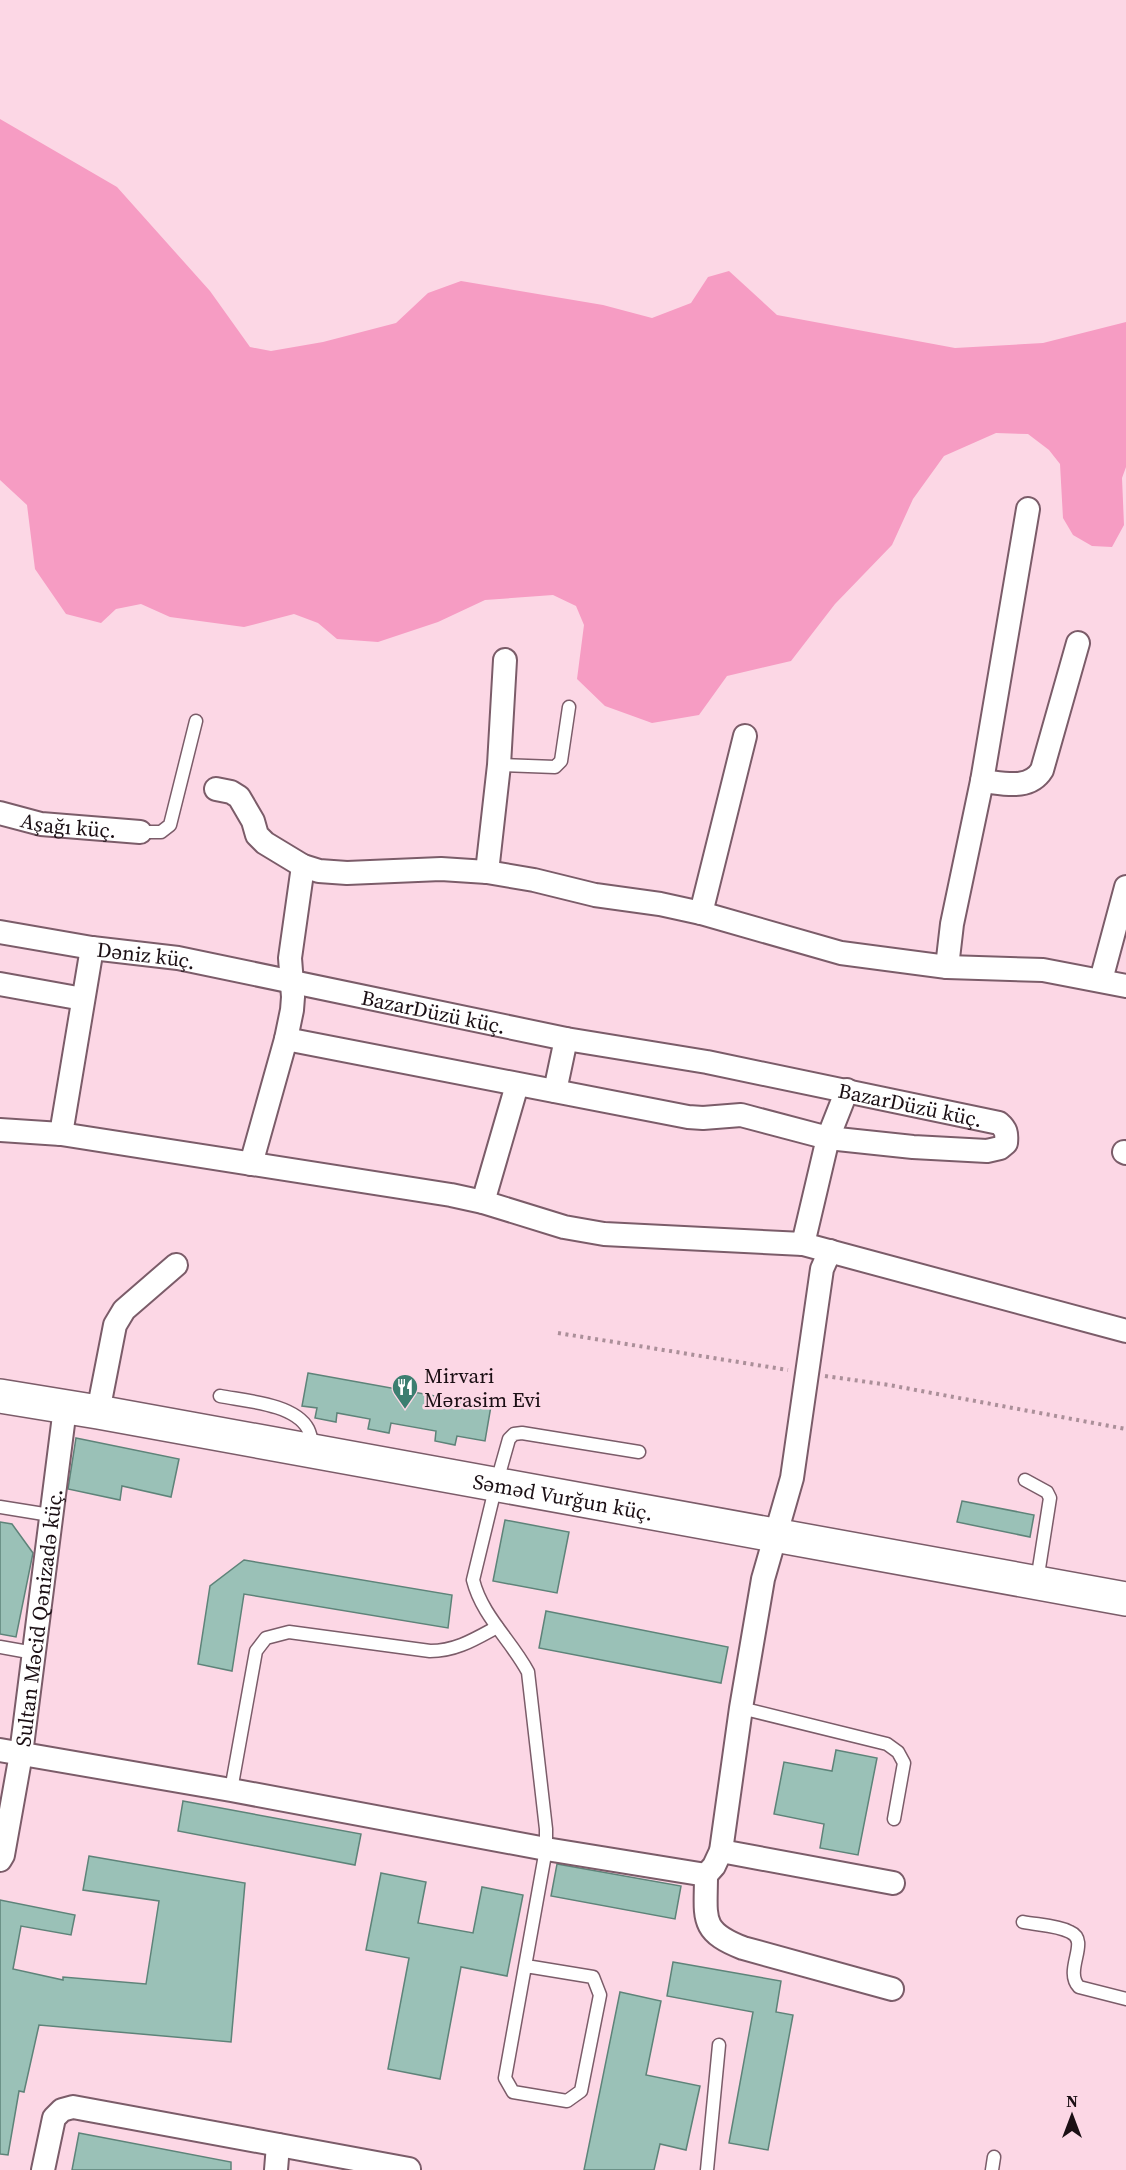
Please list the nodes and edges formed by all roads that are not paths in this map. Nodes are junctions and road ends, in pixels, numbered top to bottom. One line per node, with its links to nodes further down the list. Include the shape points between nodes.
1 (1028, 509): 8 (street)
2 (1078, 643): 8 (street, via 1042,771 1030,783)
3 (505, 660): 7 (street)
4 (568, 708): 7 (lane, via 561,761 555,767)
5 (196, 721): 11 (lane, via 170,825 161,832)
6 (745, 736): 15 (street)
7 (499, 765): 13 (street)
8 (982, 781): 18 (street, via 952,924)
9 (216, 789): 12 (street, via 239,797 257,835)
10 (0, 813): 11 (street, Aşağı küç., via 41,824)
11 (140, 832)
12 (303, 866): 13 (street, via 347,873 441,869); 20 (street, via 290,958)
13 (487, 872): 15 (street)
14 (1126, 886): 19 (street)
15 (701, 914): 18 (street, via 841,953)
16 (0, 932): 17 (street, Dəniz küç.)
17 (92, 948): 20 (street, Dəniz küç., via 178,958); 23 (street)
18 (947, 967): 19 (street, via 1043,970)
19 (1101, 980): 22 (street)
20 (292, 982): 24 (street); 25 (street, BazarDüzü küç.)
21 (0, 984): 23 (street)
22 (1126, 986)
23 (83, 999): 30 (street)
24 (286, 1039): 26 (street, BazarDüzü küç.); 32 (street)
25 (566, 1039): 27 (street, BazarDüzü küç.); 28 (street)
26 (517, 1085): 28 (street, BazarDüzü küç.); 33 (street)
27 (847, 1090): 31 (street); 31 (street, BazarDüzü küç., via 999,1123 1005,1128 1006,1143 987,1151)
28 (555, 1091): 31 (street, BazarDüzü küç., via 688,1117 741,1115)
29 (0, 1130): 30 (street)
30 (61, 1134): 32 (street)
31 (828, 1138): 34 (street)
32 (251, 1164): 33 (street)
33 (483, 1202): 34 (street, via 564,1227 604,1234)
34 (803, 1244): 35 (street)
35 (830, 1251): 37 (street); 48 (street, via 822,1269 792,1478)
36 (176, 1265): 41 (street, via 124,1310 115,1325)
37 (1126, 1331)
38 (0, 1396): 40 (main road, Səməd Vurğun küç.)
39 (220, 1396): 42 (lane, via 283,1409 308,1428)
40 (65, 1408): 41 (main road, Səməd Vurğun küç.); 47 (street, Sultan Məcid Qənizadə küç.)
41 (98, 1412): 42 (main road, Səməd Vurğun küç.)
42 (315, 1452): 45 (main road, Səməd Vurğun küç.)
43 (639, 1452): 45 (lane, via 514,1434 509,1439)
44 (1025, 1480): 49 (lane, via 1047,1492 1050,1498)
45 (496, 1485): 48 (main road, Səməd Vurğun küç.); 51 (lane, via 472,1580 476,1595)
46 (0, 1507): 47 (lane)
47 (50, 1515): 53 (street, Sultan Məcid Qənizadə küç.)
48 (776, 1535): 49 (main road, Səməd Vurğun küç.); 54 (street, via 763,1579)
49 (1037, 1582): 50 (main road, Səməd Vurğun küç.)
50 (1126, 1599)
51 (497, 1627): 56 (lane, via 446,1651 289,1632 266,1638 256,1651); 58 (lane, via 528,1671)
52 (0, 1647): 53 (lane)
53 (34, 1653): 55 (street, Sultan Məcid Qənizadə küç.)
54 (741, 1708): 57 (lane, via 887,1744 904,1763); 59 (street)
55 (10, 1752): 56 (street); 60 (street, Sultan Məcid Qənizadə küç.)
56 (231, 1790): 58 (street)
57 (894, 1819)
58 (546, 1849): 61 (street); 64 (lane)
59 (721, 1851): 61 (street); 62 (street)
60 (0, 1860)
61 (706, 1875): 65 (street, via 706,1917 710,1929 723,1941)
62 (892, 1883)
63 (1023, 1922): 66 (lane, via 1070,1931 1077,1936 1073,1982 1078,1987)
64 (526, 1966): 64 (lane, via 505,2078 513,2092 567,2101 581,2091 600,1995 593,1977)
65 (892, 1989)
66 (1126, 1999)
67 (719, 2045): 73 (lane)
68 (279, 2145): 70 (street); 71 (street, via 73,2107 54,2118); 72 (street)
69 (994, 2157): 74 (lane)
70 (409, 2169)
71 (43, 2170)
72 (276, 2170)
73 (707, 2170)
74 (992, 2170)

